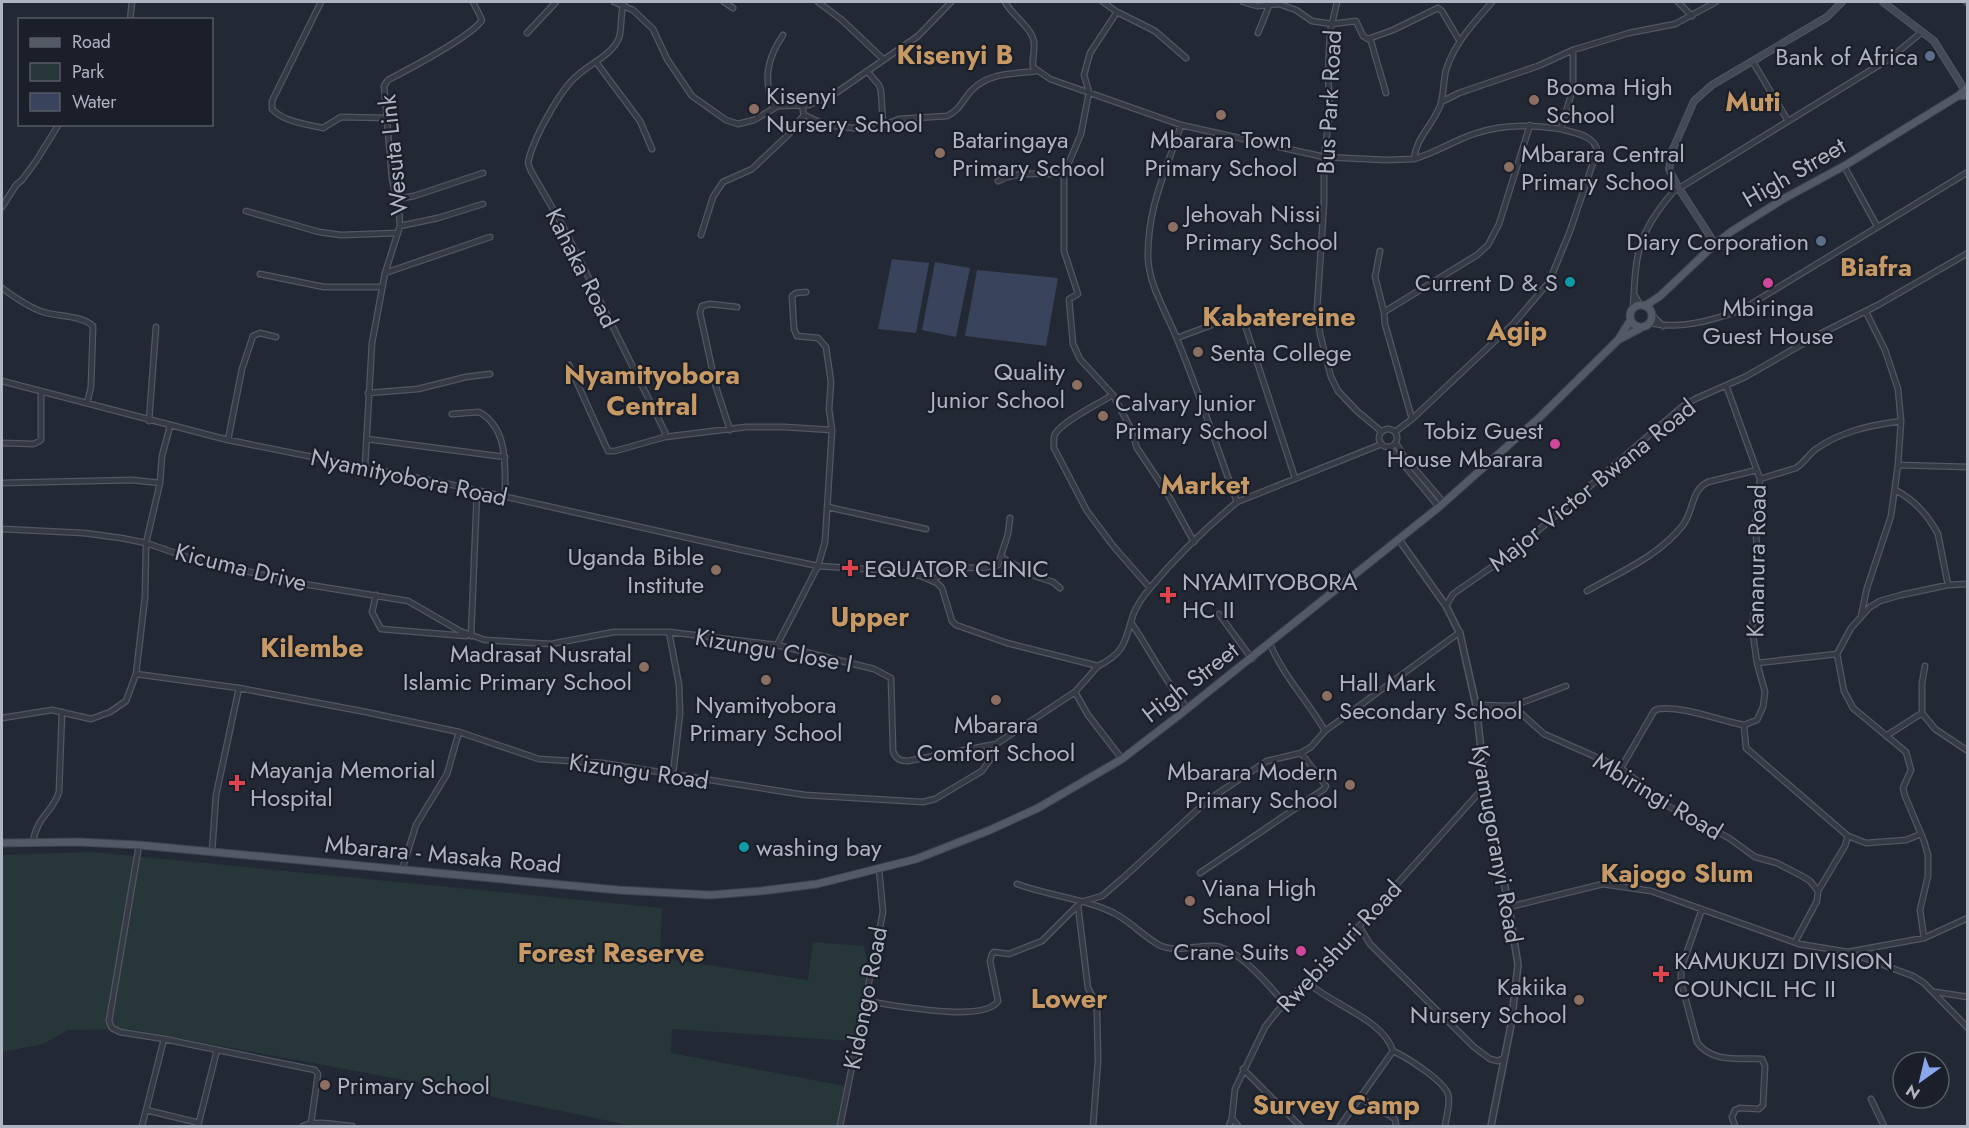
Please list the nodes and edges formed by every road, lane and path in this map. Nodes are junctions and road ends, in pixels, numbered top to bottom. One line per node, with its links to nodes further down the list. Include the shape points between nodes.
1 (132, 2): 23 (street)
2 (321, 2): 45 (street, via 272,101 272,109 289,119 322,128 341,117)
3 (473, 2): 45 (street, Wesuta Link, via 482,20 478,26 386,83)
4 (556, 2): 26 (street)
5 (614, 2): 18 (street)
6 (724, 2): 20 (street)
7 (818, 2): 33 (street)
8 (951, 2): 33 (street, via 918,36)
9 (1005, 2): 37 (street, via 1032,35 1032,63)
10 (1103, 2): 21 (street)
11 (1243, 2): 19 (street)
12 (1337, 2): 24 (street, Bus Park Road)
13 (1492, 2): 30 (street)
14 (1678, 2): 22 (street)
15 (1716, 2): 22 (street)
16 (1842, 2): 35 (main road, via 1827,17)
17 (1882, 2): 25 (main road)
18 (623, 4): 34 (street, Kahaka Road, via 620,37); 43 (street, via 653,29 673,68 698,102 738,124 754,120)
19 (1269, 6): 24 (street, via 1279,4 1312,21); 27 (street)
20 (733, 9)
21 (1117, 12): 32 (street, via 1155,31); 39 (street, via 1090,53 1084,75)
22 (1692, 16): 31 (street, via 1675,24)
23 (130, 18)
24 (1332, 24): 29 (street, via 1356,21 1363,36); 53 (street, Bus Park Road, via 1330,111)
25 (1922, 32): 38 (main road, via 1940,47); 46 (street, via 1889,59)
26 (527, 33)
27 (1258, 33)
28 (783, 35): 43 (street, via 772,53 767,74)
29 (1370, 39): 30 (street, via 1436,8 1442,11); 40 (street)
30 (1459, 40): 41 (street, via 1445,72)
31 (1573, 50): 41 (street); 51 (street, via 1573,88)
32 (1186, 58)
33 (883, 59): 36 (street)
34 (596, 62): 52 (street, via 640,121); 109 (street, Kahaka Road, via 577,75 560,97 528,163 564,228)
35 (1753, 62): 46 (street); 60 (main road, via 1712,85 1694,101 1669,165)
36 (867, 71): 42 (street, via 833,94); 47 (street, via 881,91)
37 (1037, 71): 39 (street); 47 (street, via 998,75 982,81 953,114 899,119)
38 (1966, 90): 55 (main road, High Street)
39 (1089, 92): 48 (street); 58 (street, via 1081,134)
40 (1386, 93)
41 (1441, 102): 54 (street, via 1415,147)
42 (802, 106): 43 (street); 44 (street)
43 (773, 108)
44 (804, 115): 47 (street, via 836,127 869,129); 68 (street, via 752,169 723,182)
45 (387, 118): 61 (street, Wesuta Link)
46 (1788, 121): 60 (street)
47 (883, 125)
48 (1181, 125): 53 (street); 90 (street, via 1158,186 1148,257 1152,281)
49 (1530, 125): 51 (street); 54 (street, via 1486,130); 81 (street, via 1499,224 1488,244 1477,255)
50 (58, 126): 63 (street)
51 (1561, 129): 101 (street, via 1586,136 1596,151 1549,282 1514,323)
52 (652, 149)
53 (1324, 157): 54 (street); 107 (street, Bus Park Road, via 1317,309 1320,334 1338,391)
54 (1414, 159)
55 (1845, 166): 66 (street); 70 (main road, High Street, via 1785,198)
56 (1968, 172): 66 (street)
57 (483, 173): 61 (street)
58 (1064, 174): 59 (street, via 1025,172); 98 (street, via 1064,251 1078,294 1069,299 1073,345 1080,359)
59 (998, 181)
60 (1678, 187): 70 (main road); 79 (street, via 1661,206 1640,242 1634,277 1634,294)
61 (397, 199): 65 (street, Wesuta Link)
62 (483, 204): 65 (street)
63 (2, 207)
64 (246, 212): 67 (street, via 330,234)
65 (400, 226): 67 (street, Wesuta Link)
66 (1877, 226): 86 (street, via 1743,309)
67 (398, 233): 73 (street, Wesuta Link)
68 (701, 235)
69 (490, 237): 73 (street)
70 (1715, 244): 78 (main road, High Street)
71 (1380, 251): 81 (street, via 1375,277)
72 (1967, 254): 82 (street, Major Victor Bwana Road)
73 (385, 273): 75 (street, Wesuta Link)
74 (260, 274): 75 (street, via 324,286)
75 (382, 287): 97 (street, Wesuta Link)
76 (2, 288): 99 (street, via 42,312 93,326)
77 (806, 291): 106 (street, via 792,297 794,329 797,336 818,338 826,347)
78 (1660, 296): 79 (main road, High Street); 83 (main road, High Street)
79 (1640, 306): 83 (main road); 84 (main road, via 1630,314)
80 (737, 307): 105 (street, via 705,305 700,313)
81 (1384, 312): 101 (street)
82 (1866, 312): 95 (street, Major Victor Bwana Road); 103 (street, via 1898,389)
83 (1652, 314): 85 (main road); 86 (street)
84 (1630, 321): 88 (main road); 91 (main road, High Street)
85 (1650, 323): 86 (street); 88 (main road)
86 (1664, 326)
87 (156, 327): 102 (street)
88 (1641, 328): 91 (main road, High Street)
89 (276, 337): 111 (street, via 260,333 253,336)
90 (1177, 338): 121 (street, via 1230,318 1243,319); 128 (street)
91 (1618, 340): 129 (main road, High Street)
92 (569, 365): 109 (street, via 608,451)
93 (490, 374): 97 (street, via 418,389)
94 (2, 381): 96 (street, Nyamityobora Road)
95 (1726, 385): 120 (street, Kananura Road); 146 (street, Major Victor Bwana Road, via 1683,406 1518,548 1453,594)
96 (41, 392): 99 (street, Nyamityobora Road); 113 (street, via 41,440 33,444)
97 (368, 393): 110 (street, Wesuta Link)
98 (1113, 394): 135 (street, via 1137,448); 143 (street, via 1055,433 1054,448 1087,511)
99 (87, 403): 102 (street, Nyamityobora Road)
100 (452, 414): 116 (street, via 474,412 491,420)
101 (1412, 419): 108 (street)
102 (149, 421): 104 (street, Nyamityobora Road)
103 (1901, 421): 117 (street); 122 (street, via 1870,425 1832,439 1796,468)
104 (170, 426): 111 (street, Nyamityobora Road); 124 (street)
105 (730, 430): 106 (street); 109 (street)
106 (832, 430): 130 (street)
107 (1382, 432): 108 (street); 114 (street)
108 (1395, 432): 112 (street)
109 (665, 437)
110 (367, 439): 116 (street); 118 (street, Wesuta Link)
111 (228, 440): 118 (street, Nyamityobora Road)
112 (1396, 442): 115 (street); 129 (street)
113 (2, 443)
114 (1382, 444): 115 (street); 121 (street, Kizungu Road)
115 (1389, 447): 129 (street)
116 (505, 457): 127 (street)
117 (1898, 465): 119 (street); 125 (street)
118 (365, 466): 126 (street, Nyamityobora Road)
119 (1968, 467)
120 (1757, 470): 122 (street, Kananura Road); 144 (street, via 1701,486 1695,492 1687,519 1663,546)
121 (1295, 478): 128 (street, Kizungu Road)
122 (1760, 479): 157 (street, Kananura Road, via 1752,628)
123 (2, 483): 124 (street)
124 (160, 483): 136 (street)
125 (1895, 490): 141 (street, via 1915,502 1935,527); 148 (street)
126 (477, 491): 127 (street, Nyamityobora Road); 152 (street)
127 (505, 497): 138 (street, Nyamityobora Road)
128 (1237, 502): 135 (street, Kizungu Road)
129 (1442, 505): 134 (main road, High Street)
130 (828, 507): 133 (street); 138 (street)
131 (1010, 518): 137 (street)
132 (2, 529): 136 (street, Kicuma Drive, via 84,533)
133 (926, 529)
134 (1400, 541): 146 (street, Kyamugoranyi Road); 153 (main road, High Street)
135 (1194, 542): 143 (street, Kizungu Road)
136 (146, 543): 145 (street, Kicuma Drive, via 208,563); 160 (street, via 145,597)
137 (1001, 557): 139 (street, via 998,565 993,566 951,567); 142 (street)
138 (818, 566): 139 (street, Nyamityobora Road, via 896,571); 154 (street)
139 (933, 581): 158 (street, via 942,588 951,621 962,628)
140 (1968, 584): 141 (street)
141 (1948, 585): 148 (street, via 1880,601)
142 (1060, 588)
143 (1150, 588): 149 (street, Kizungu Road)
144 (1587, 591)
145 (376, 596): 152 (street, Kicuma Drive, via 408,601); 152 (street, via 372,612 381,629)
146 (1446, 606): 151 (street, Kyamugoranyi Road)
147 (1220, 614): 156 (street)
148 (1861, 616): 155 (street)
149 (1132, 624): 158 (street, Kizungu Road, via 1119,652); 166 (street, via 1170,688)
150 (669, 632): 152 (street, Kizungu Close I, via 614,633 551,644 500,642); 154 (street, Kizungu Close I); 179 (street, via 680,713)
151 (1460, 632): 164 (street, Kyamugoranyi Road); 172 (street)
152 (471, 636)
153 (1270, 644): 156 (main road, High Street); 172 (street)
154 (777, 645): 174 (street, Kizungu Close I, via 874,669 891,678 893,751 901,761)
155 (1837, 654): 157 (street); 173 (street, via 1844,691 1853,708)
156 (1252, 658): 166 (main road, High Street)
157 (1757, 663): 170 (street, Kananura Road, via 1765,692 1763,707 1757,720)
158 (1098, 666): 163 (street, Kizungu Road)
159 (1925, 666): 168 (street)
160 (136, 674): 162 (street, Kizungu Road); 167 (street, via 126,701 111,712 91,719)
161 (1566, 686): 165 (street)
162 (239, 688): 171 (street, Kizungu Road); 186 (street, via 216,795)
163 (1075, 692): 174 (street, Kizungu Road); 177 (street)
164 (1476, 705): 165 (street); 180 (street, Kyamugoranyi Road)
165 (1513, 706): 178 (street, Mbiringi Road, via 1544,734)
166 (1188, 709): 177 (main road, High Street)
167 (62, 712): 169 (street); 183 (street, via 59,792 38,824)
168 (1922, 713): 173 (street); 175 (street, via 1935,729)
169 (2, 718)
170 (1744, 725): 178 (street, via 1658,709); 182 (street, via 1746,748)
171 (459, 732): 179 (street, Kizungu Road, via 539,759 602,763); 188 (street, via 447,774 411,836)
172 (1325, 732): 176 (street)
173 (1886, 736): 181 (street, via 1910,760 1911,770 1903,788)
174 (996, 744): 179 (street, Kizungu Road, via 982,771 923,802 805,795)
175 (1968, 751)
176 (1301, 753): 189 (street, via 1326,786 1324,789); 192 (street, via 1258,765 1208,800 1102,896)
177 (1122, 759): 187 (main road, High Street, via 1000,826)
178 (1621, 768): 191 (street, Mbiringi Road, via 1666,805 1729,838 1755,857 1802,876)
179 (673, 774)
180 (1485, 786): 193 (street, Kyamugoranyi Road); 196 (street, Rwebishuri Road)
181 (1921, 834): 182 (street, via 1906,840 1866,843); 197 (street, via 1928,855 1928,876 1920,910)
182 (1848, 836): 191 (street)
183 (33, 842): 184 (main road, Mbarara - Masaka Road); 185 (main road, Mbarara - Masaka Road)
184 (2, 843)
185 (139, 845): 186 (main road, Mbarara - Masaka Road); 206 (street, via 109,1021 114,1031)
186 (212, 852): 188 (main road, Mbarara - Masaka Road)
187 (879, 869): 188 (main road, Mbarara - Masaka Road, via 817,884 710,895); 203 (street, Kidongo Road, via 883,912)
188 (402, 870)
189 (1200, 873)
190 (1017, 884): 192 (street)
191 (1818, 891): 198 (street, via 1817,901)
192 (1080, 904): 203 (street, via 1042,941 1009,954 992,954 998,1001 995,1006 962,1013); 204 (street, via 1112,912 1160,946 1217,946 1230,951 1263,977); 222 (street, via 1088,988 1097,1012)
193 (1509, 907): 194 (street, via 1611,884 1651,891); 209 (street, Kyamugoranyi Road, via 1518,965)
194 (1702, 909): 198 (street); 230 (street, via 1681,969 1697,1042 1711,1055 1762,1059 1765,1066 1763,1105 1759,1109 1735,1110)
195 (1968, 918): 197 (street)
196 (1359, 926): 200 (street, Rwebishuri Road); 209 (street, via 1370,944 1474,1047 1490,1059)
197 (1924, 938): 199 (street)
198 (1795, 942): 199 (street)
199 (1848, 952): 201 (street, via 1913,976)
200 (1307, 982): 204 (street, Rwebishuri Road); 208 (street, via 1330,1000 1370,1021 1390,1042)
201 (1933, 992): 202 (street); 205 (street)
202 (1968, 997)
203 (865, 1001): 221 (street, Kidongo Road)
204 (1284, 1003): 210 (street, Rwebishuri Road, via 1265,1027)
205 (1968, 1028)
206 (164, 1039): 207 (street); 213 (street)
207 (217, 1050): 215 (street, via 316,1071); 216 (street)
208 (1393, 1051): 211 (street); 228 (street, via 1447,1091)
209 (1504, 1058): 229 (street, Kyamugoranyi Road)
210 (1243, 1069): 214 (street, Rwebishuri Road, via 1235,1089); 225 (street)
211 (1360, 1098): 226 (street); 227 (street, via 1395,1119)
212 (1871, 1099): 231 (street)
213 (146, 1110): 216 (street); 218 (street)
214 (1233, 1118): 223 (street, Rwebishuri Road); 224 (street)
215 (311, 1123): 217 (street); 219 (street)
216 (198, 1125)
217 (333, 1125): 220 (street)
218 (142, 1126)
219 (303, 1126)
220 (352, 1126)
221 (840, 1126)
222 (1093, 1126)
223 (1229, 1126)
224 (1238, 1126)
225 (1300, 1126)
226 (1340, 1126)
227 (1396, 1126)
228 (1445, 1126)
229 (1491, 1126)
230 (1735, 1126)
231 (1884, 1126)

